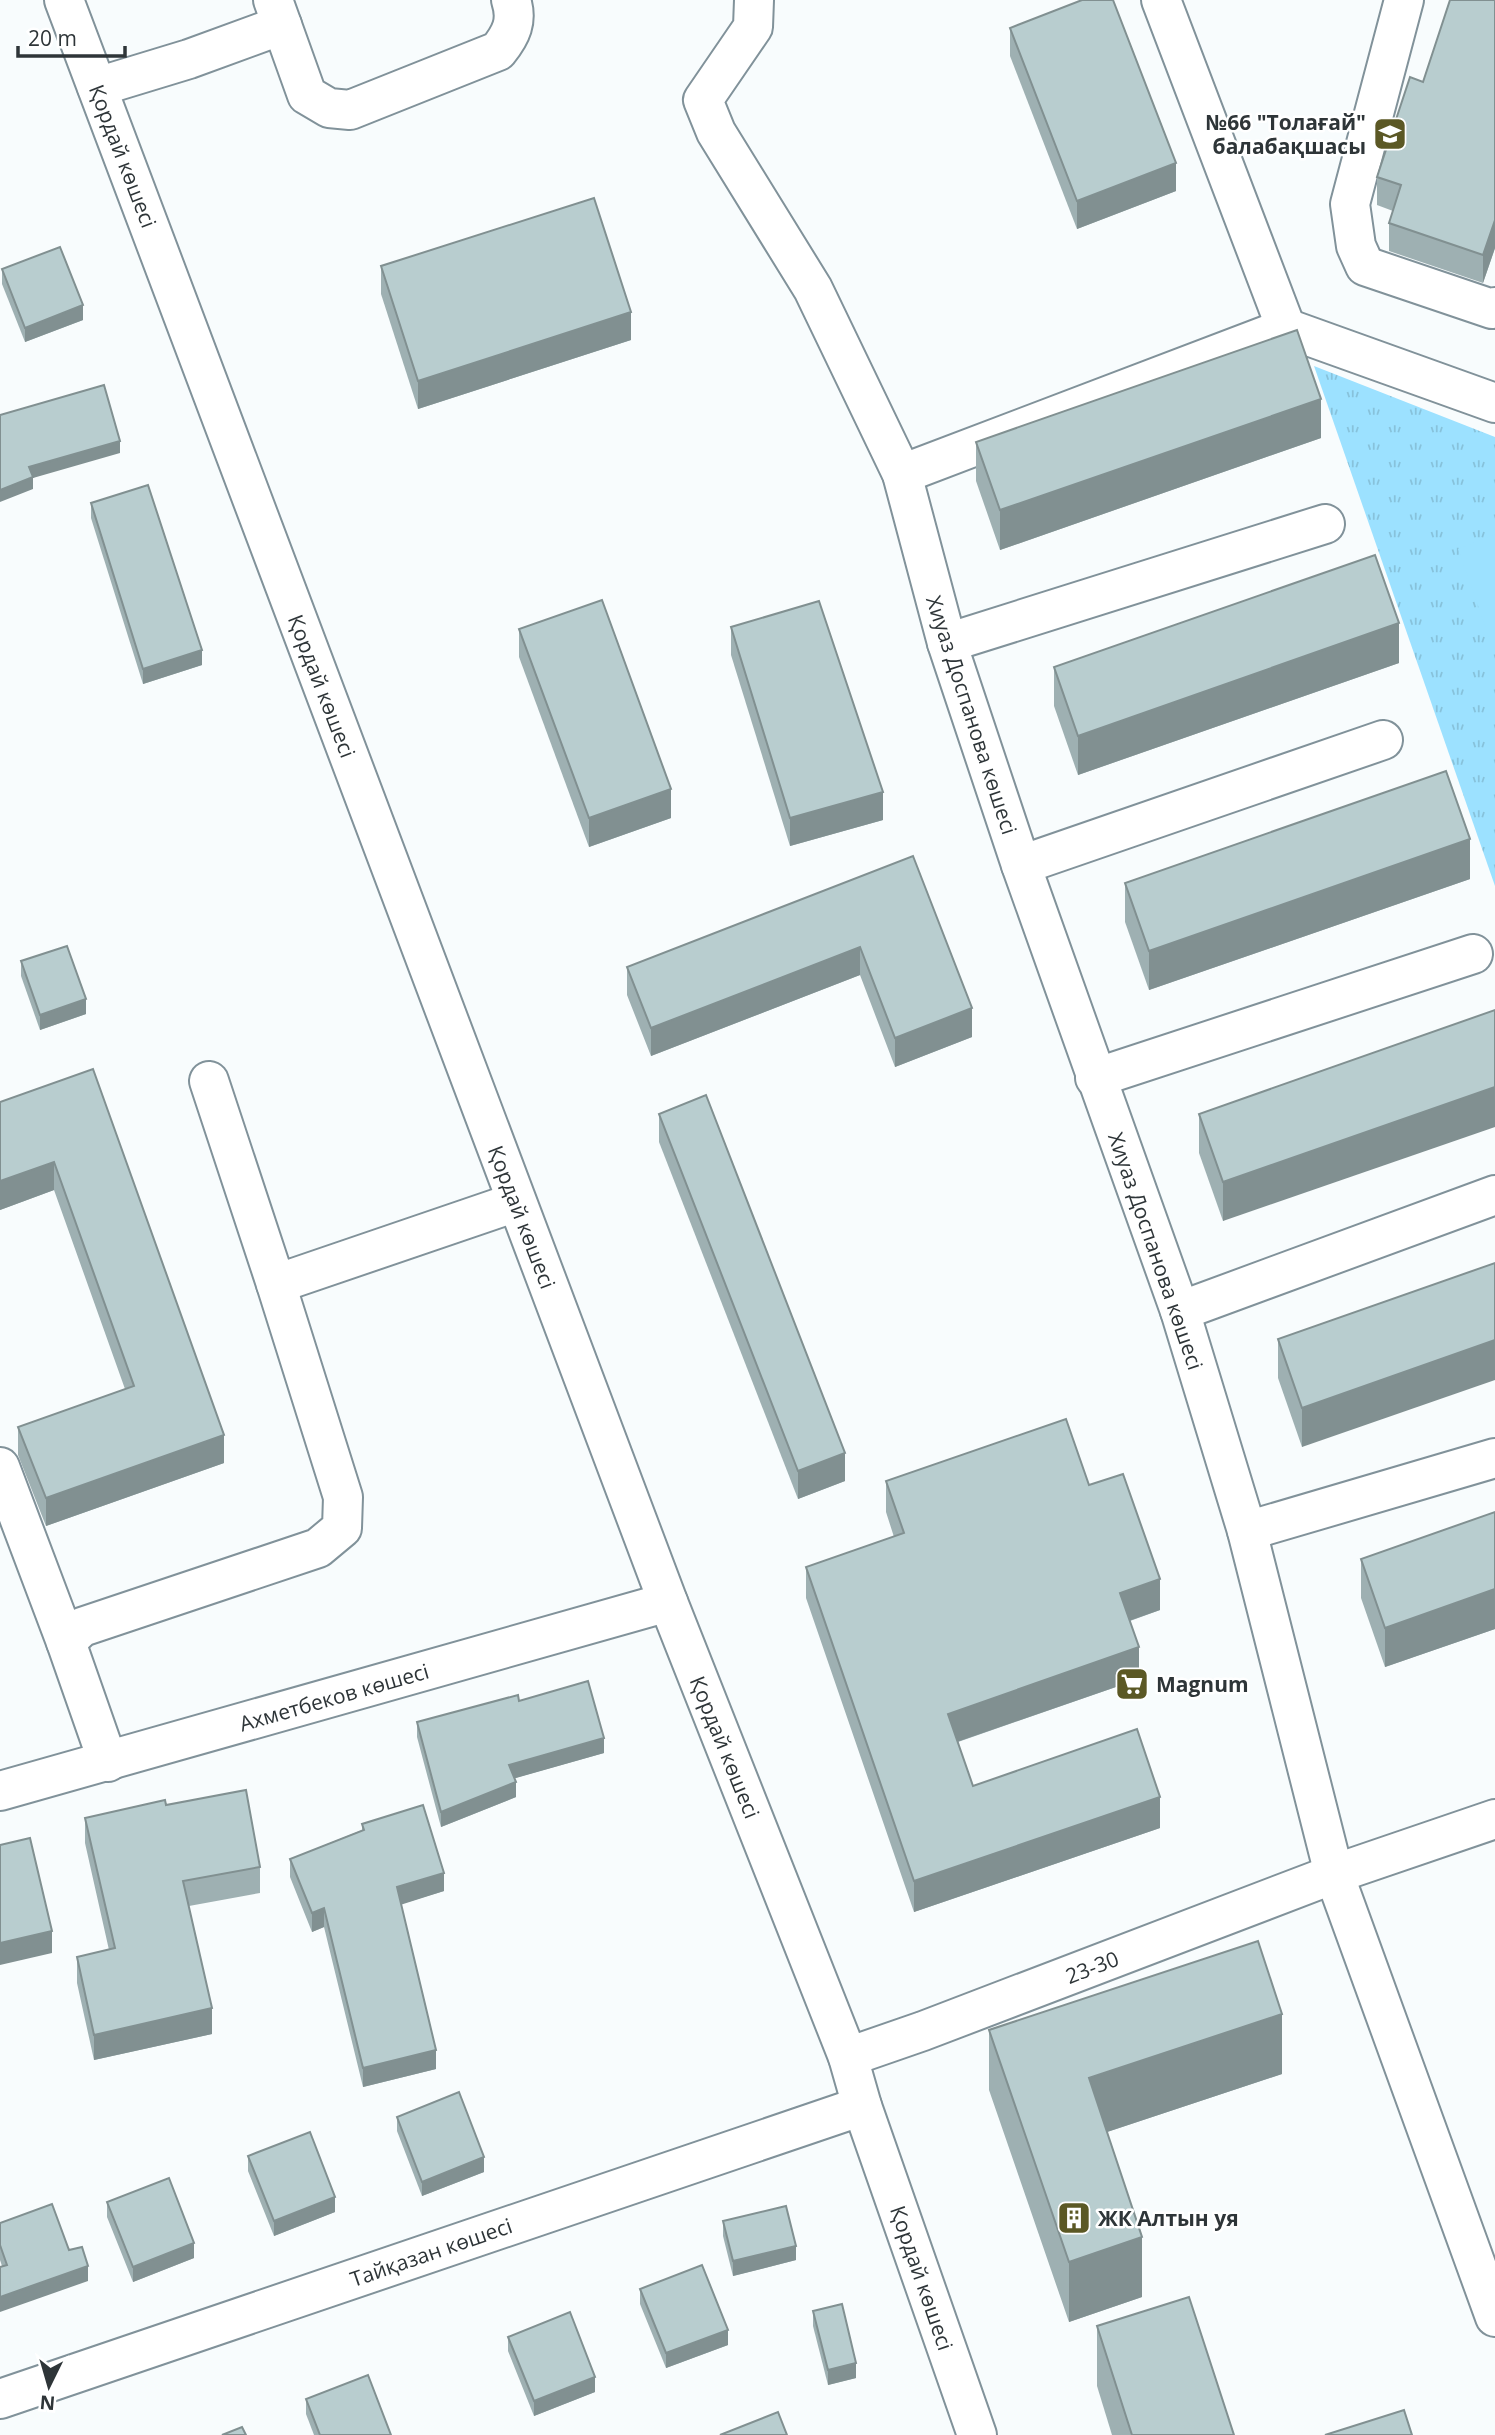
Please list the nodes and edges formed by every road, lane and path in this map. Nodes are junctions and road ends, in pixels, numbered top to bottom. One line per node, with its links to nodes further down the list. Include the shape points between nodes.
1 (64, 0): 7 (street, Қордай көшесі)
2 (511, 0): 6 (street, via 510,36 498,51 350,110 329,108 307,95)
3 (754, 0): 11 (street, Хиуаз Доспанова көшесі, via 753,27 703,100 716,132 813,289)
4 (1161, 0): 9 (street)
5 (1404, 0): 8 (street, via 1350,204 1356,246 1365,267)
6 (277, 12): 7 (street, via 189,59)
7 (97, 87): 20 (street, Қордай көшесі)
8 (1495, 307)
9 (1286, 328): 10 (street); 11 (street)
10 (1495, 403)
11 (902, 474): 13 (street, Хиуаз Доспанова көшесі)
12 (1325, 524): 13 (street)
13 (947, 643): 15 (street, Хиуаз Доспанова көшесі)
14 (1383, 740): 15 (street)
15 (1021, 865): 17 (street, Хиуаз Доспанова көшесі)
16 (1474, 954): 17 (street)
17 (1095, 1078): 22 (street, Хиуаз Доспанова көшесі)
18 (209, 1081): 21 (street)
19 (1495, 1195): 22 (street)
20 (516, 1202): 21 (street); 26 (street, Қордай көшесі)
21 (276, 1284): 27 (street, via 343,1497 342,1528 318,1548 82,1627)
22 (1180, 1311): 25 (street, Хиуаз Доспанова көшесі)
23 (1495, 1458): 25 (street)
24 (0, 1467): 27 (street)
25 (1247, 1531): 31 (street, Хиуаз Доспанова көшесі)
26 (667, 1602): 28 (street, Ахметбеков көшесі); 32 (street, Қордай көшесі)
27 (66, 1642): 28 (street)
28 (108, 1762): 29 (street, Ахметбеков көшесі)
29 (0, 1791)
30 (1495, 1819): 31 (street)
31 (1335, 1874): 32 (street, 23-30); 34 (street, Хиуаз Доспанова көшесі)
32 (848, 2057): 33 (street, Қордай көшесі)
33 (862, 2106): 35 (street, Тайқазан көшесі); 36 (street, Қордай көшесі)
34 (1491, 2296)
35 (0, 2399)
36 (977, 2435)

